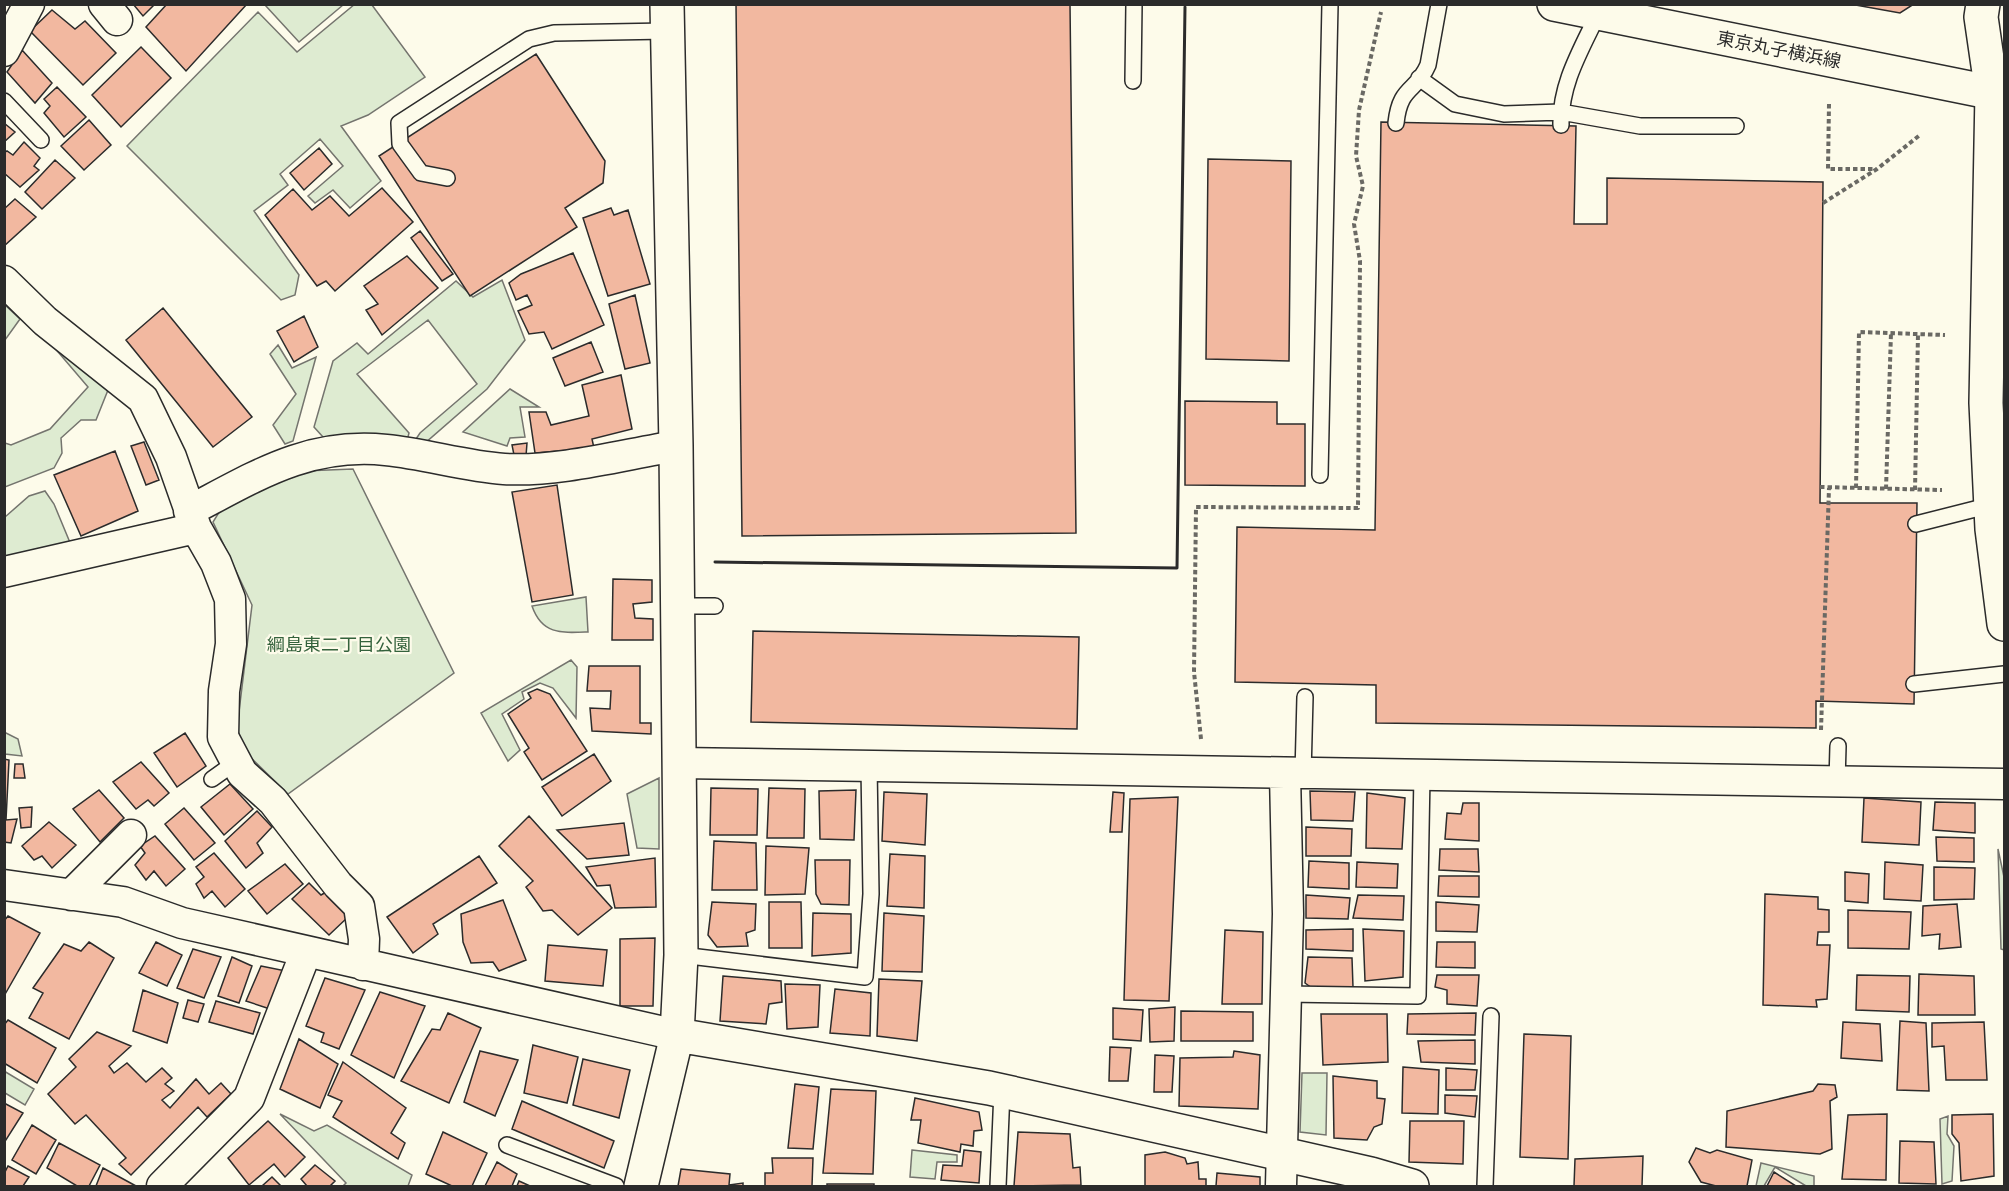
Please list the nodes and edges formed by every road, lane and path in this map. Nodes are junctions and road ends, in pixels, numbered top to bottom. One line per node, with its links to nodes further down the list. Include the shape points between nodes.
1 (29, 4): 10 (street)
2 (1134, 4): 13 (lane)
3 (1330, 4): 30 (lane)
4 (1439, 4): 12 (lane, via 1428,65)
5 (1554, 4): 7 (street, 東京丸子横浜線)
6 (1983, 4): 14 (street, via 1981,17)
7 (1598, 14): 8 (street, 東京丸子横浜線); 17 (lane, via 1566,83)
8 (1646, 14): 14 (street, 東京丸子横浜線)
9 (667, 18): 23 (lane, via 529,39 399,123 400,144 421,173); 29 (street)
10 (4, 51)
11 (2004, 59): 14 (street)
12 (1419, 78): 17 (lane, via 1455,104 1504,114); 18 (lane, via 1402,96)
13 (1133, 81)
14 (1998, 94): 37 (street, via 1986,403)
15 (4, 100): 21 (lane)
16 (1829, 104): 22 (path, via 1828,169)
17 (1561, 118): 19 (lane, via 1640,126)
18 (1396, 123)
19 (1737, 126)
20 (1920, 135): 22 (path)
21 (41, 140)
22 (1877, 170): 24 (path)
23 (447, 178)
24 (1823, 203)
25 (4, 281): 38 (street, via 45,321 143,399 171,457)
26 (1891, 333): 27 (path); 33 (path, via 1859,332); 34 (path)
27 (1918, 334): 28 (path); 35 (path)
28 (1946, 335)
29 (676, 446): 38 (street, via 555,466 504,469 383,450 335,450 272,466); 41 (street)
30 (1320, 475)
31 (1820, 487): 32 (path)
32 (1829, 488): 33 (path); 47 (path, via 1820,745)
33 (1856, 488): 34 (path)
34 (1886, 489): 35 (path)
35 (1915, 490): 36 (path)
36 (1944, 490)
37 (1991, 505): 39 (lane); 43 (street)
38 (193, 519): 40 (street); 59 (street, via 230,599 224,771 242,773 273,801 338,885 360,906)
39 (1916, 524)
40 (4, 572)
41 (678, 606): 42 (lane); 48 (street)
42 (716, 606)
43 (2004, 624)
44 (2004, 674): 45 (lane)
45 (1914, 684)
46 (1305, 697): 50 (lane)
47 (1838, 746): 52 (lane)
48 (680, 763): 49 (street); 58 (street)
49 (869, 766): 50 (street); 58 (lane, via 871,894 865,977)
50 (1294, 773): 51 (street); 60 (street)
51 (1422, 775): 52 (street); 60 (lane, via 1418,996)
52 (1837, 782): 53 (street)
53 (2004, 784)
54 (131, 835): 56 (street)
55 (4, 885): 56 (street)
56 (71, 895): 57 (street, via 123,902 182,923)
57 (306, 952): 59 (street); 66 (street, via 249,1098)
58 (681, 955): 62 (street)
59 (363, 965): 62 (street)
60 (1286, 994): 65 (street)
61 (1491, 1016): 72 (lane)
62 (676, 1035): 63 (street); 68 (street)
63 (1002, 1091): 65 (street); 69 (lane)
64 (507, 1144): 67 (lane)
65 (1281, 1155): 70 (street); 71 (street)
66 (162, 1186)
67 (616, 1186)
68 (641, 1186)
69 (998, 1186)
70 (1281, 1186)
71 (1412, 1186)
72 (1485, 1186)

